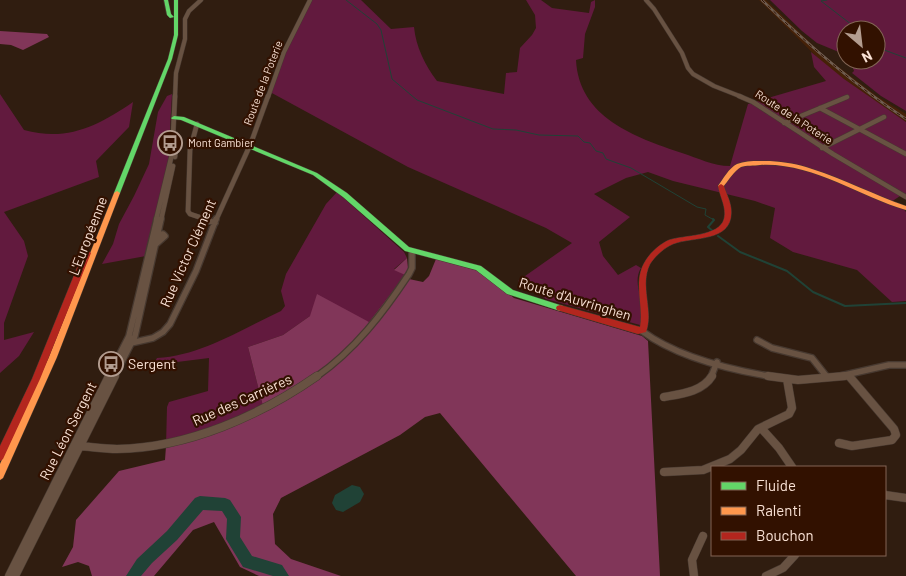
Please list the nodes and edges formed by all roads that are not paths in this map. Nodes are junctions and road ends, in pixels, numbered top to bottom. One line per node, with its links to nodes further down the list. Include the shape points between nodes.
1 (166, 0): 8 (main road)
2 (172, 0): 8 (main road, L'Européenne)
3 (176, 0): 9 (main road, L'Européenne)
4 (181, 0): 9 (main road)
5 (200, 0): 13 (street, Rue Léon Sergent, via 184,20 185,37 176,73)
6 (310, 0): 17 (street, Route de la Poterie, via 284,52)
7 (646, 0): 14 (street, Route de la Poterie, via 682,53 691,73 750,101)
8 (172, 18): 37 (main road, L'Européenne, via 164,62 44,361)
9 (176, 31): 42 (main road, L'Européenne, via 170,59 59,344)
10 (847, 96): 11 (street)
11 (820, 108): 14 (street); 16 (street)
12 (884, 117): 16 (street)
13 (174, 120): 15 (main road, Route d'Auvringhen, via 182,118); 23 (street, Rue Léon Sergent, via 172,156)
14 (784, 123): 18 (street, Route de la Poterie)
15 (196, 124): 17 (main road, Route d'Auvringhen); 22 (street, via 190,148 187,210)
16 (860, 130): 18 (street); 19 (street)
17 (249, 146): 22 (street, Rue Victor Clément); 24 (main road, Route d'Auvringhen, via 323,179)
18 (822, 148): 20 (street, Route de la Poterie)
19 (906, 154)
20 (906, 197)
21 (906, 208): 25 (main road, Route d'Auvringhen, via 801,168 769,163 739,166 722,186 729,209 722,229 709,236 670,242 644,267 640,282 646,317)
22 (215, 223): 27 (street, Rue Victor Clément, via 169,326 153,338)
23 (156, 236): 27 (street, Rue Léon Sergent); 27 (street, Rue Léon Sergent, via 165,236 156,244 138,328)
24 (412, 252): 25 (main road, Route d'Auvringhen, via 478,268 521,297); 36 (street, Rue des Carrières, via 410,274 365,333 328,368 294,391 219,427 175,441 122,449)
25 (642, 331): 28 (street, via 655,342)
26 (757, 340): 31 (street, via 772,348 812,358)
27 (129, 343): 36 (street, Rue Léon Sergent)
28 (717, 362): 32 (street); 33 (street, via 714,376 707,384)
29 (906, 365): 30 (street, via 890,364)
30 (848, 375): 31 (street); 35 (street, via 896,435 892,440 852,446)
31 (828, 377): 32 (street)
32 (787, 379): 34 (street, via 791,411)
33 (664, 397)
34 (761, 428): 38 (street, via 739,453); 39 (street)
35 (839, 443)
36 (77, 446): 47 (street, Rue Léon Sergent); 48 (street, Rue Léon Sergent)
37 (0, 456)
38 (713, 466)
39 (791, 466)
40 (711, 467): 41 (street, via 696,471)
41 (664, 472)
42 (0, 475)
43 (886, 495): 44 (street)
44 (906, 498)
45 (703, 536): 49 (street, via 692,560)
46 (794, 556): 50 (street, via 782,568)
47 (8, 576)
48 (16, 576)
49 (694, 576)
50 (766, 576)

